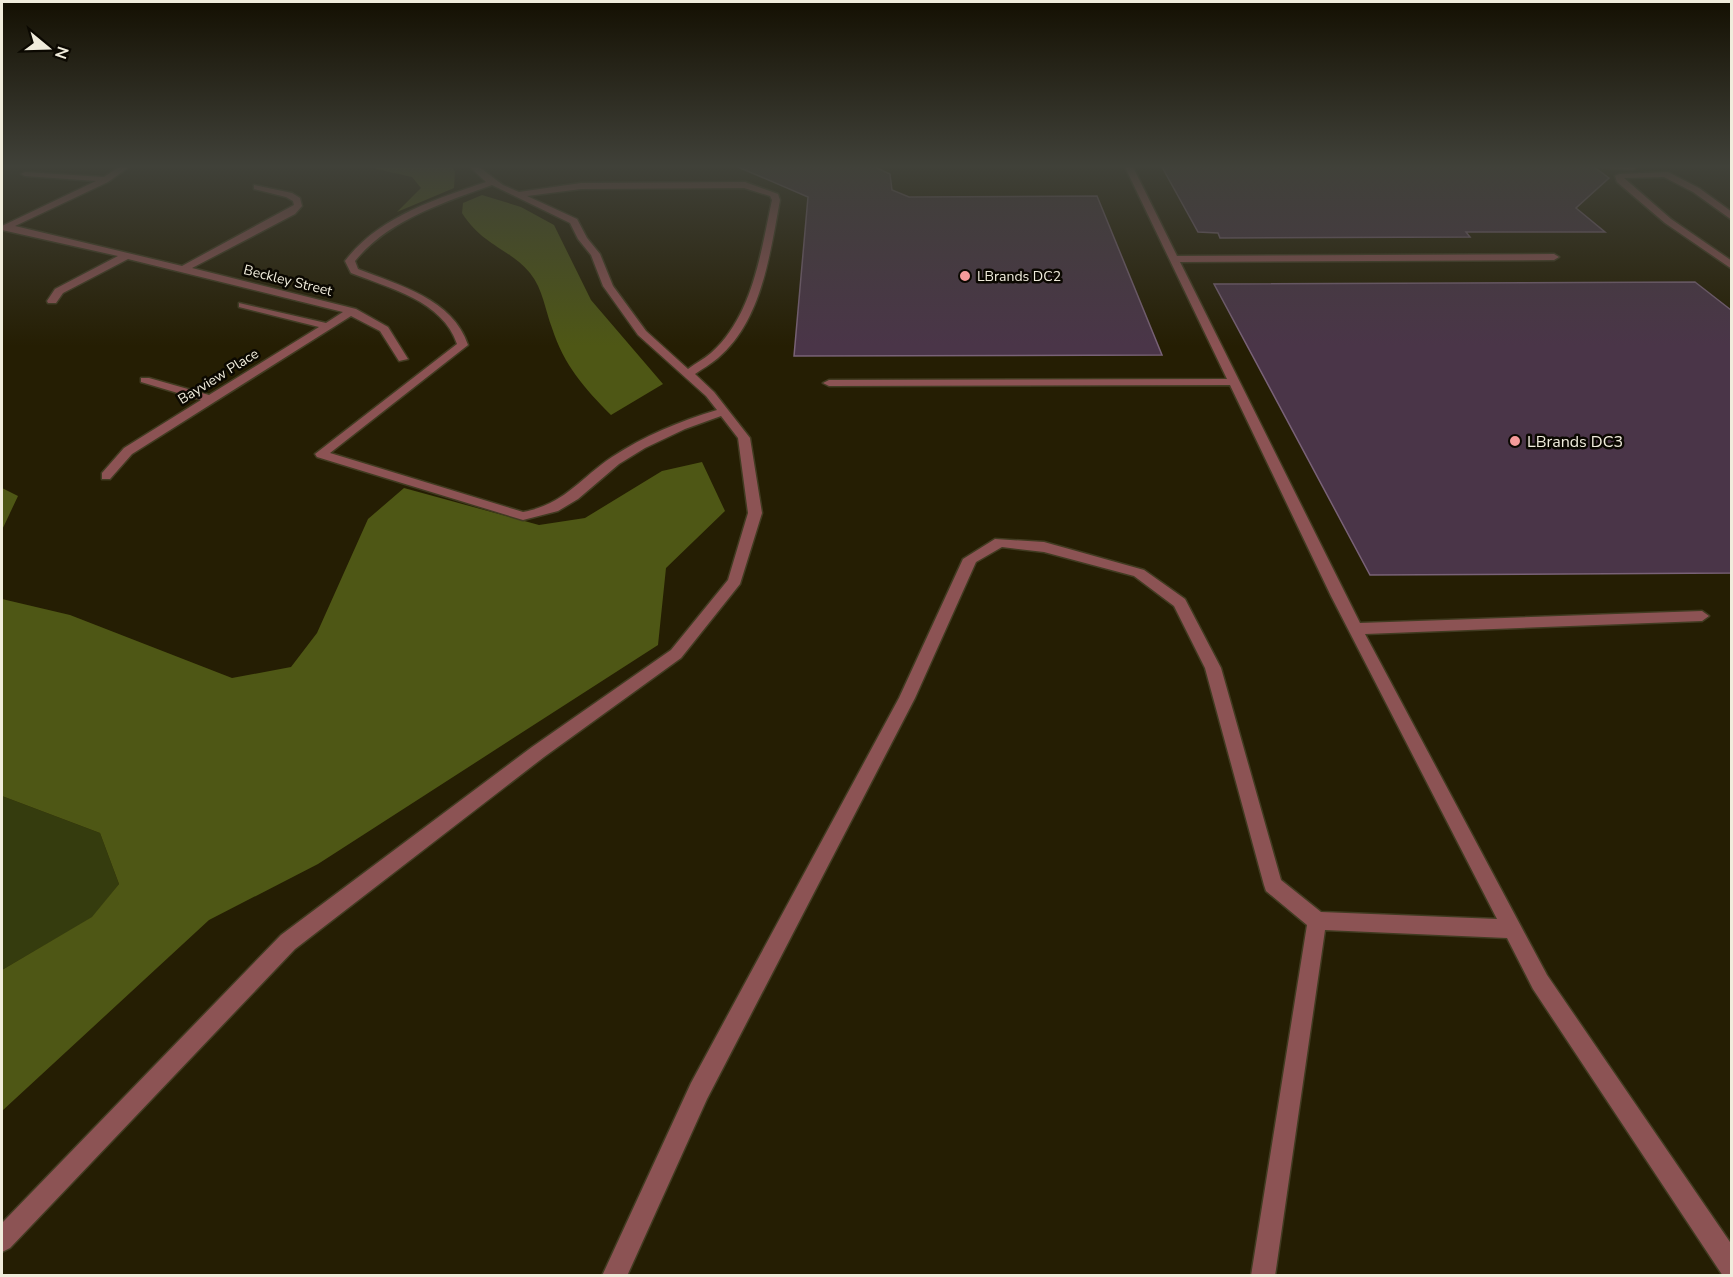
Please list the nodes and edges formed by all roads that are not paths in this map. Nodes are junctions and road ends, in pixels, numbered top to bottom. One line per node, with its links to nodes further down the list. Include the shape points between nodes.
1 (266, 227): 12 (street)
2 (393, 227): 23 (street, via 357,249 350,261 354,271 413,295 441,312 461,332 463,345 321,454 523,516 544,514 568,503 614,461 661,433)
3 (577, 227): 18 (street, via 596,254 608,286 642,333)
4 (771, 227): 18 (street, via 754,291 729,338 715,355)
5 (1159, 227): 10 (street)
6 (1676, 227): 11 (street)
7 (4, 228): 8 (street, Beckley Street)
8 (128, 255): 12 (street, Beckley Street); 13 (street, via 59,291)
9 (1554, 257): 10 (street)
10 (1174, 259): 20 (street)
11 (1731, 266)
12 (184, 269): 15 (street, Beckley Street)
13 (52, 301)
14 (243, 305): 16 (street)
15 (352, 311): 16 (street, Bayview Place); 17 (street, Beckley Street, via 384,329)
16 (327, 326): 22 (street, Bayview Place)
17 (403, 358)
18 (688, 374): 23 (street)
19 (145, 380): 22 (street)
20 (1234, 382): 21 (street); 26 (street)
21 (830, 383)
22 (209, 399): 24 (street, Bayview Place, via 128,451)
23 (724, 412): 29 (street, via 744,438 755,513 735,581 676,654 538,752 288,942)
24 (106, 476)
25 (1702, 616): 26 (street)
26 (1355, 629): 28 (street)
27 (1317, 921): 28 (street); 31 (street, via 1273,885 1213,668 1180,603 1139,573 1044,547 1000,542 970,559 907,698 699,1090); 32 (street)
28 (1512, 929): 30 (street, via 1540,982)
29 (2, 1240)
30 (1731, 1267)
31 (614, 1275)
32 (1263, 1275)

